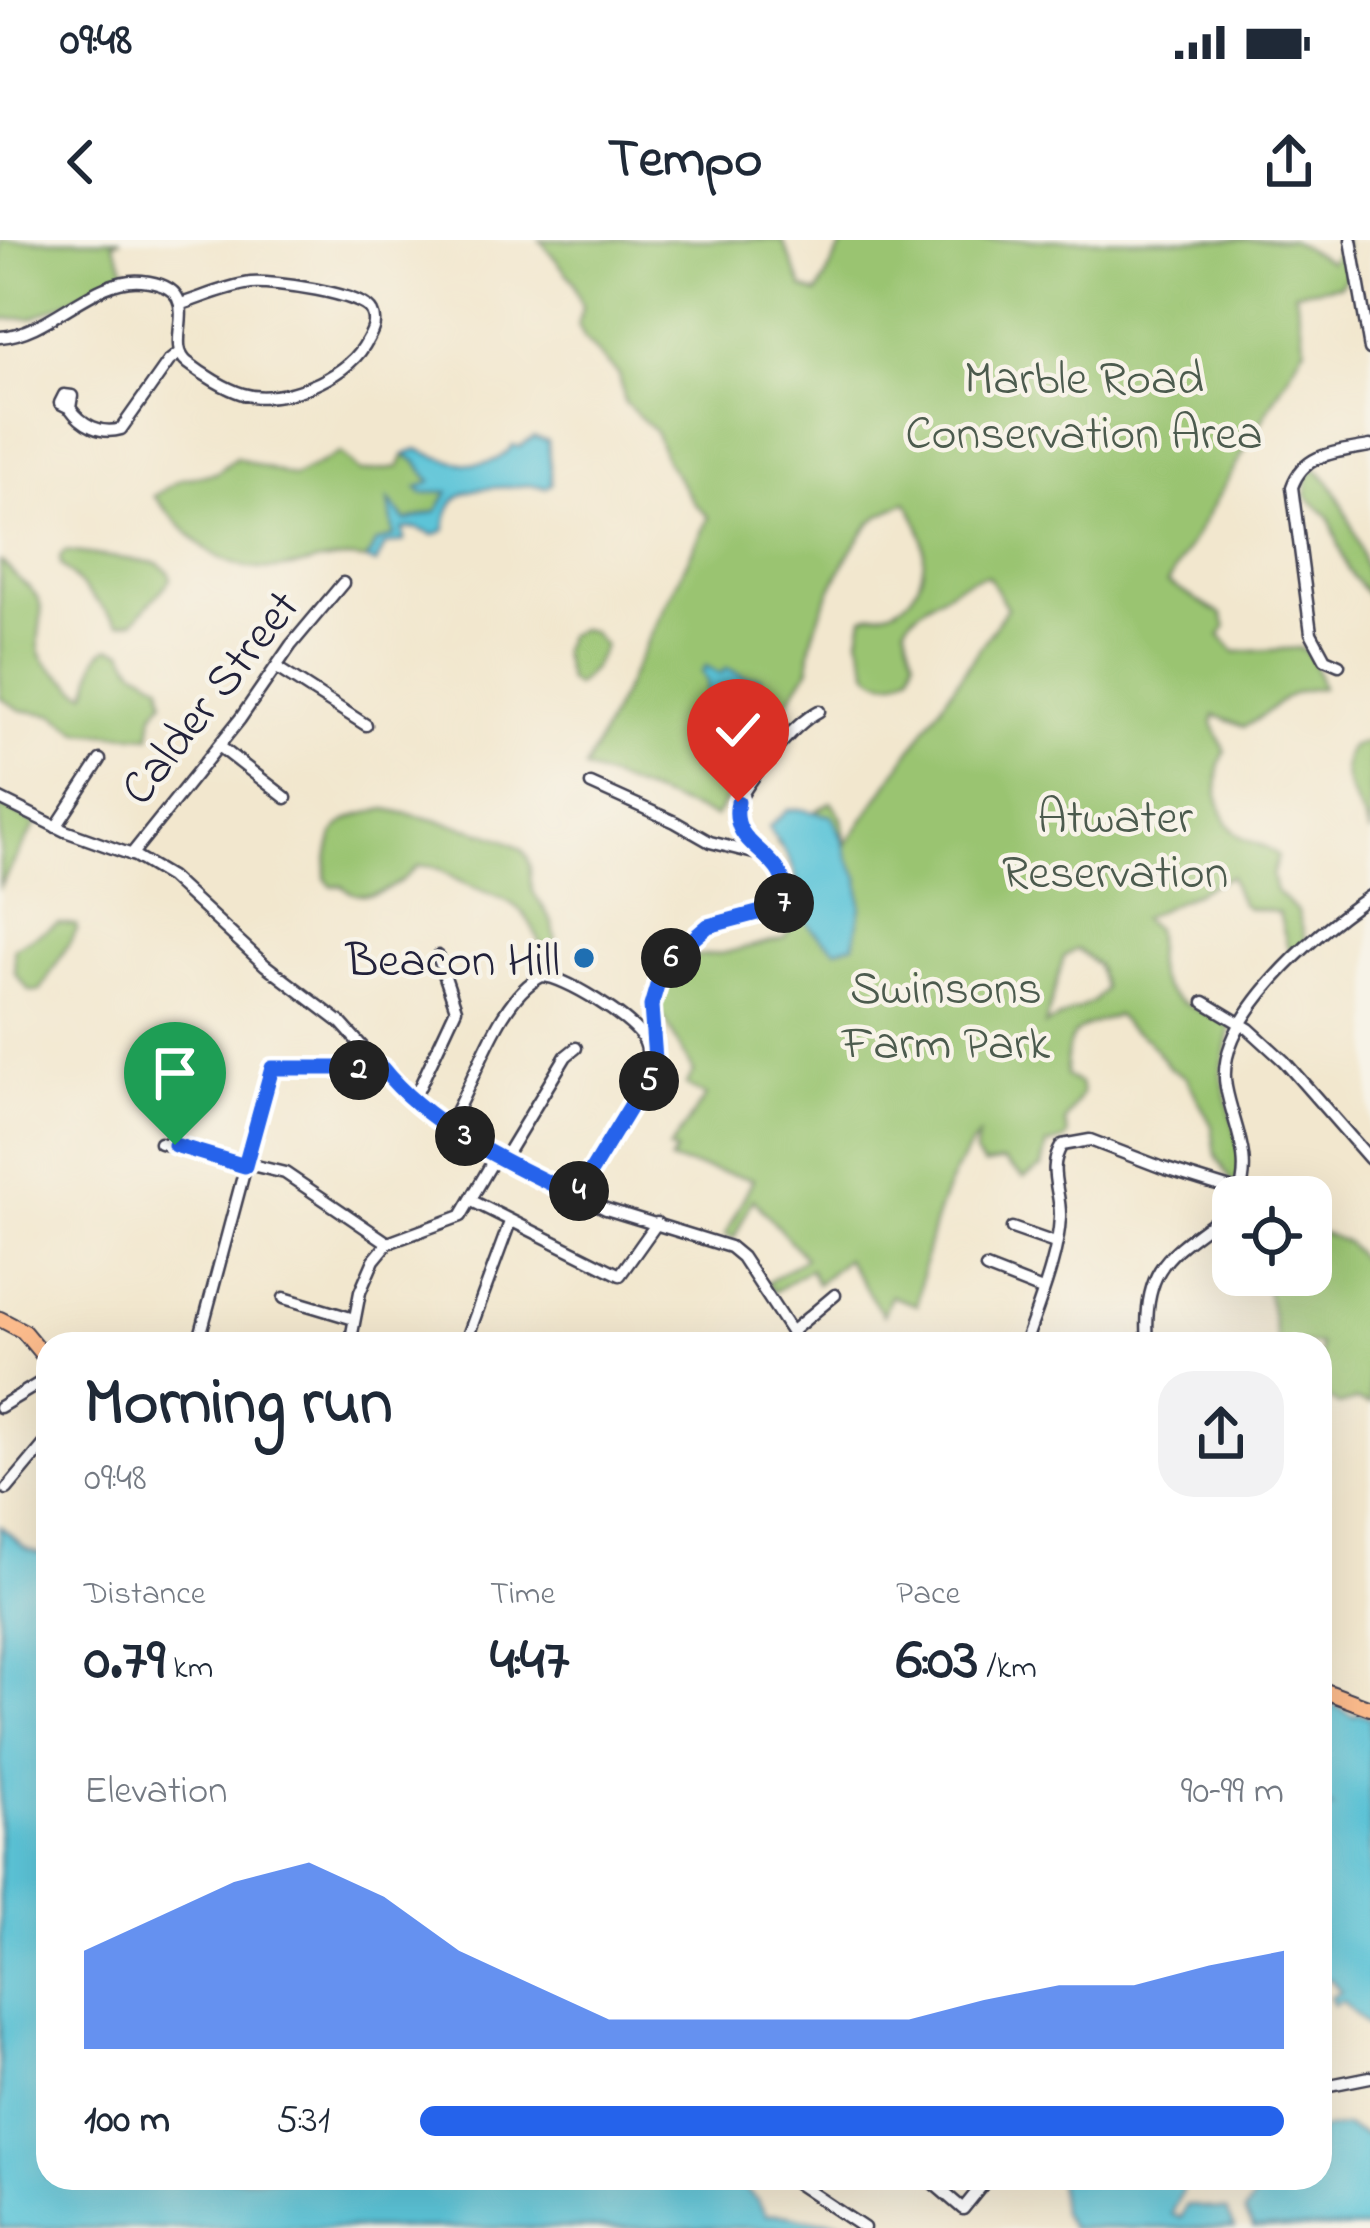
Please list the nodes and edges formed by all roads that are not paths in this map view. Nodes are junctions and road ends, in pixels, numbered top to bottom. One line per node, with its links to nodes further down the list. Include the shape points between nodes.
1 (1352, 240): 4 (street)
2 (181, 304): 3 (street, via 156,284 126,281); 5 (street); 5 (street, via 245,284 278,284 360,301 374,324 348,368 287,393 241,394)
3 (0, 337)
4 (1370, 343)
5 (179, 353): 6 (street, via 121,429 91,426)
6 (70, 408)
7 (1370, 446): 9 (street, via 1311,460 1292,487 1311,633)
8 (344, 583): 10 (street, Calder Street)
9 (1339, 665)
10 (277, 668): 12 (street); 13 (street, Calder Street)
11 (819, 711): 20 (street, via 738,802 740,832)
12 (366, 725)
13 (219, 746): 16 (street); 19 (street, Calder Street)
14 (100, 760): 18 (street)
15 (591, 784): 20 (street, via 710,842)
16 (286, 798)
17 (0, 800): 18 (street)
18 (56, 827): 19 (street)
19 (131, 855): 26 (street, via 170,877)
20 (765, 855): 27 (street, via 783,878 784,906 708,926 663,965 651,1006 658,1062)
21 (1370, 896): 24 (street, via 1329,924)
22 (438, 956): 28 (street, via 456,1009)
23 (1204, 1002): 24 (street)
24 (1238, 1023): 32 (street, via 1284,1061); 34 (street, via 1224,1076 1245,1157)
25 (576, 1048): 31 (street)
26 (382, 1068): 28 (street); 33 (street, via 272,1068)
27 (641, 1089): 29 (street, via 649,1058 640,1033 566,980 542,976 499,1022); 36 (street)
28 (413, 1101): 29 (street)
29 (448, 1126): 31 (street)
30 (160, 1142): 33 (street)
31 (500, 1158): 36 (street); 37 (street)
32 (1370, 1159)
33 (245, 1166): 42 (street, via 298,1180); 50 (street)
34 (1242, 1176)
35 (1212, 1185): 43 (street, via 1090,1140 1069,1141 1054,1162)
36 (576, 1196): 40 (street)
37 (472, 1201): 38 (street); 42 (street, via 461,1216)
38 (510, 1222): 40 (street, via 620,1275); 52 (street)
39 (1212, 1222): 56 (street, via 1162,1263)
40 (657, 1223): 53 (street, via 730,1247)
41 (1012, 1228): 43 (street)
42 (388, 1243): 49 (street, via 365,1278)
43 (1055, 1243): 45 (street)
44 (986, 1268): 45 (street)
45 (1042, 1290): 55 (street)
46 (835, 1295): 54 (street)
47 (284, 1298): 49 (street)
48 (0, 1319): 57 (main road)
49 (354, 1319): 51 (street)
50 (201, 1332)
51 (352, 1332)
52 (469, 1332)
53 (791, 1332)
54 (801, 1332)
55 (1029, 1332)
56 (1148, 1332)
57 (36, 1347)
58 (36, 1385): 59 (street)
59 (0, 1407)
60 (36, 1454): 61 (street)
61 (7, 1489)
62 (1332, 1693): 63 (main road)
63 (1370, 1708)
64 (1370, 2077): 65 (street)
65 (1332, 2085)
66 (807, 2190): 69 (street)
67 (941, 2190): 68 (street, via 963,2209)
68 (978, 2190)
69 (864, 2228)

